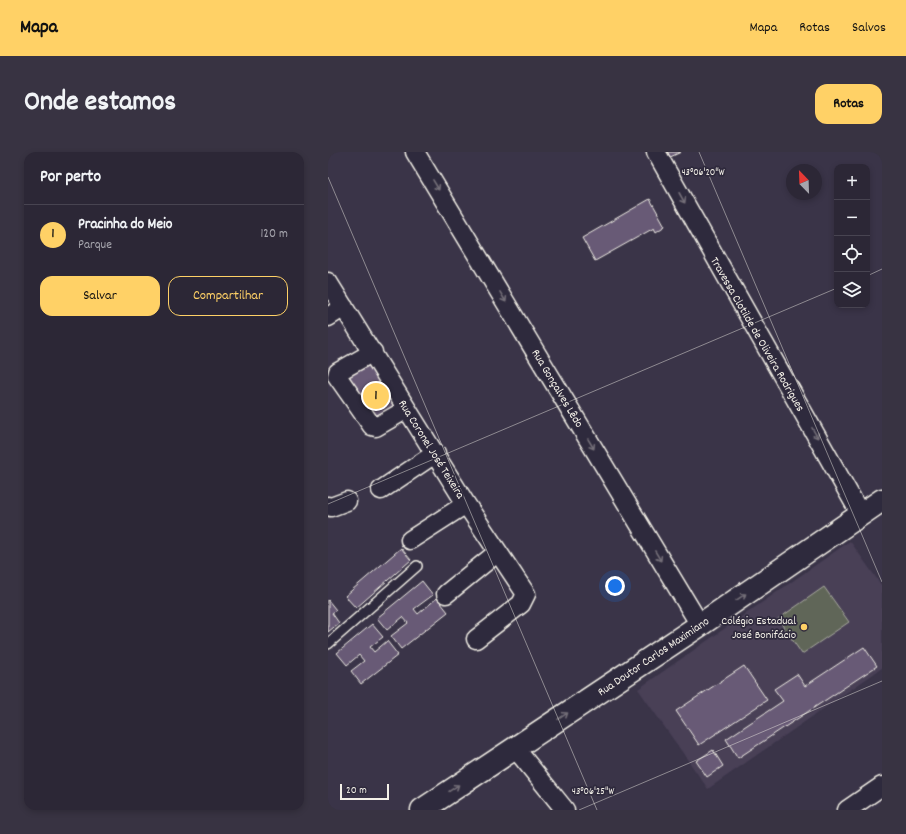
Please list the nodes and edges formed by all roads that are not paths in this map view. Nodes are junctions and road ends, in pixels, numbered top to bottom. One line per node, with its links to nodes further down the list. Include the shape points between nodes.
1 (415, 152): 19 (street, Rua Gonçalves Lêdo, one-way to 19)
2 (656, 152): 14 (street, Travessa Clotilde de Oliveira Rodrigues, one-way to 14)
3 (328, 282): 4 (street, Rua Coronel José Teixeira)
4 (344, 307): 5 (street); 6 (street, Rua Coronel José Teixeira)
5 (328, 317)
6 (373, 352): 7 (street, Rua Coronel José Teixeira); 7 (street, via 338,372 337,376 372,426 376,427)
7 (407, 409): 8 (street, Rua Coronel José Teixeira)
8 (436, 453): 9 (street); 12 (street, Rua Coronel José Teixeira)
9 (381, 490)
10 (882, 500): 14 (main road, Rua Doutor Carlos Maximiano)
11 (347, 501): 13 (street)
12 (466, 504): 15 (street); 16 (street, Rua Coronel José Teixeira)
13 (328, 506)
14 (861, 515): 19 (main road, Rua Doutor Carlos Maximiano, one-way to 14)
15 (410, 540)
16 (498, 552): 18 (street); 20 (street, Rua Coronel José Teixeira, via 526,594 521,604)
17 (417, 566): 21 (lane)
18 (446, 594)
19 (700, 625): 22 (main road, Rua Doutor Carlos Maximiano, one-way to 19)
20 (476, 639)
21 (328, 644)
22 (515, 748): 24 (main road, Rua Doutor Carlos Maximiano, one-way to 22); 25 (street)
23 (882, 786): 26 (street)
24 (422, 810)
25 (565, 810)
26 (847, 810)

